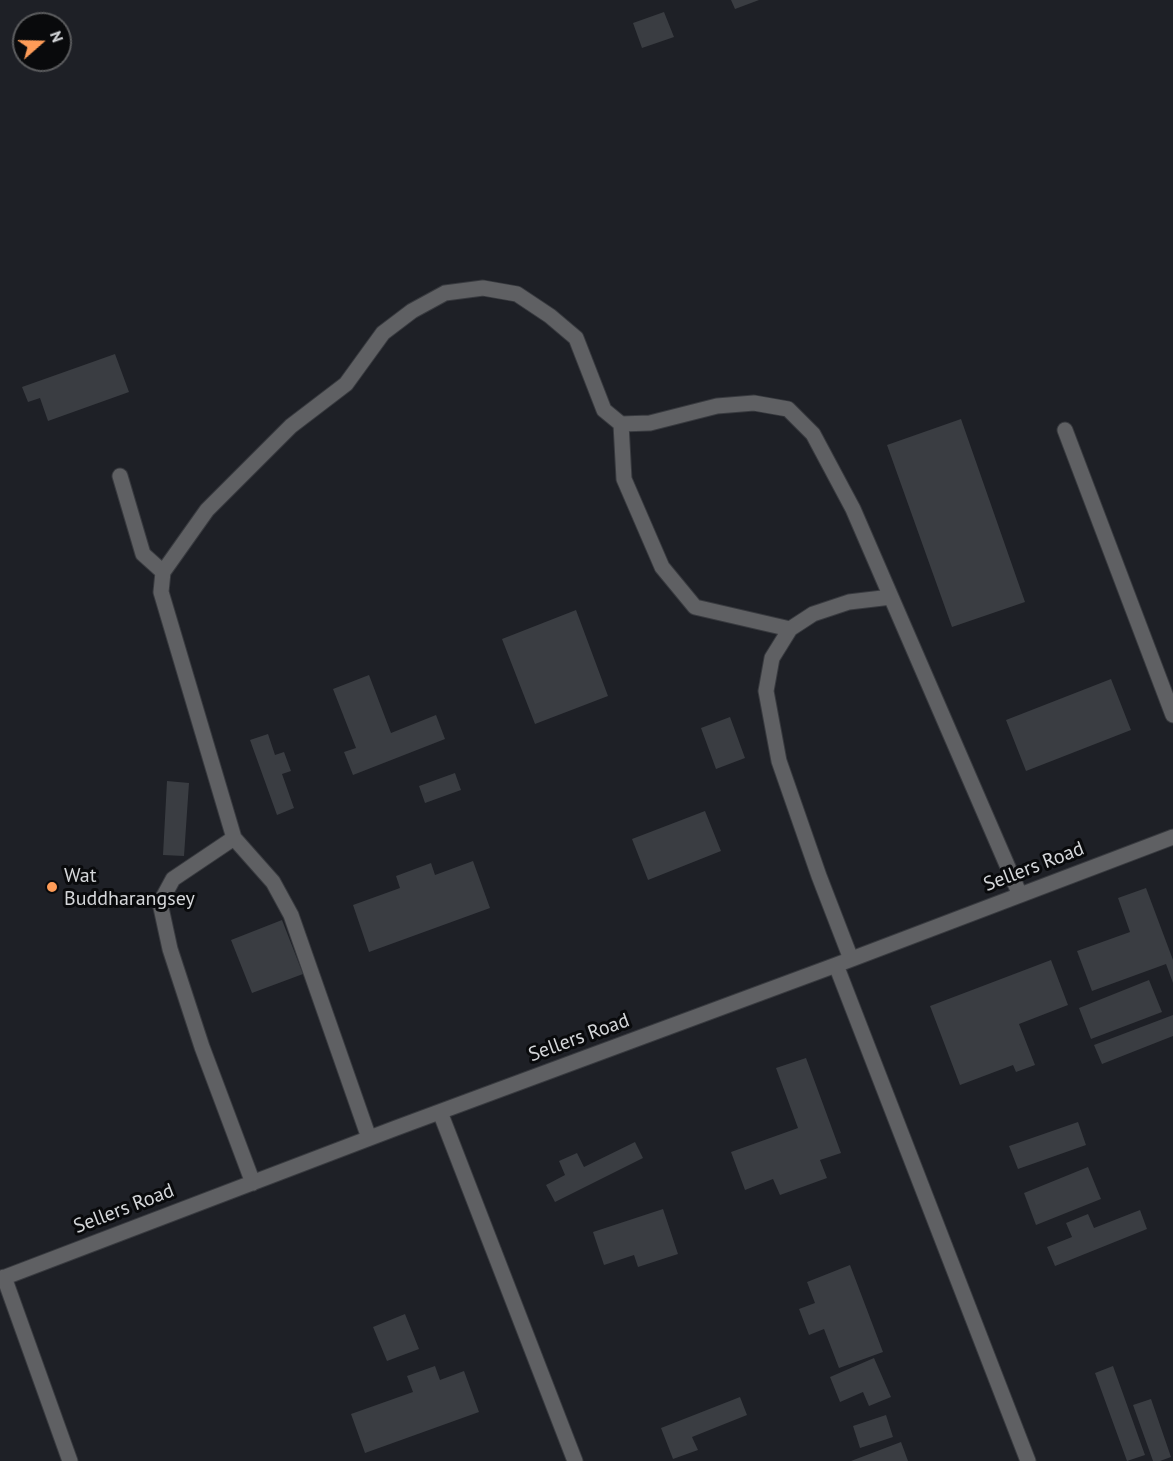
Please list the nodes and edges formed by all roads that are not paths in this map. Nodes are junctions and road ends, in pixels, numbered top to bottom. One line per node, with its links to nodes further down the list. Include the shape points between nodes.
1 (621, 424): 4 (street, via 604,410 576,338 550,316 517,294 483,288 445,293 383,333 346,384 291,426 207,510); 5 (street, via 650,423 717,406 754,403 788,409 813,434 853,509); 6 (street, via 624,479 662,567 694,607)
2 (1065, 430): 7 (street)
3 (120, 476): 4 (street, via 143,554)
4 (163, 572): 9 (street, via 161,592)
5 (891, 597): 6 (street, via 849,602 813,614); 10 (street)
6 (790, 628): 11 (street, via 772,658 766,691 779,761)
7 (1173, 715)
8 (1173, 837): 10 (street, Sellers Road)
9 (234, 838): 14 (street, via 273,882 291,915); 15 (street, via 173,879 160,903 170,949 202,1047)
10 (1020, 895): 11 (street, Sellers Road)
11 (851, 959): 12 (street, Sellers Road)
12 (836, 965): 13 (street, Sellers Road); 19 (street)
13 (440, 1112): 14 (street, Sellers Road); 18 (street)
14 (369, 1138): 15 (street, Sellers Road)
15 (253, 1182): 16 (street, Sellers Road)
16 (2, 1278): 17 (street)
17 (70, 1461)
18 (575, 1461)
19 (1028, 1461)

